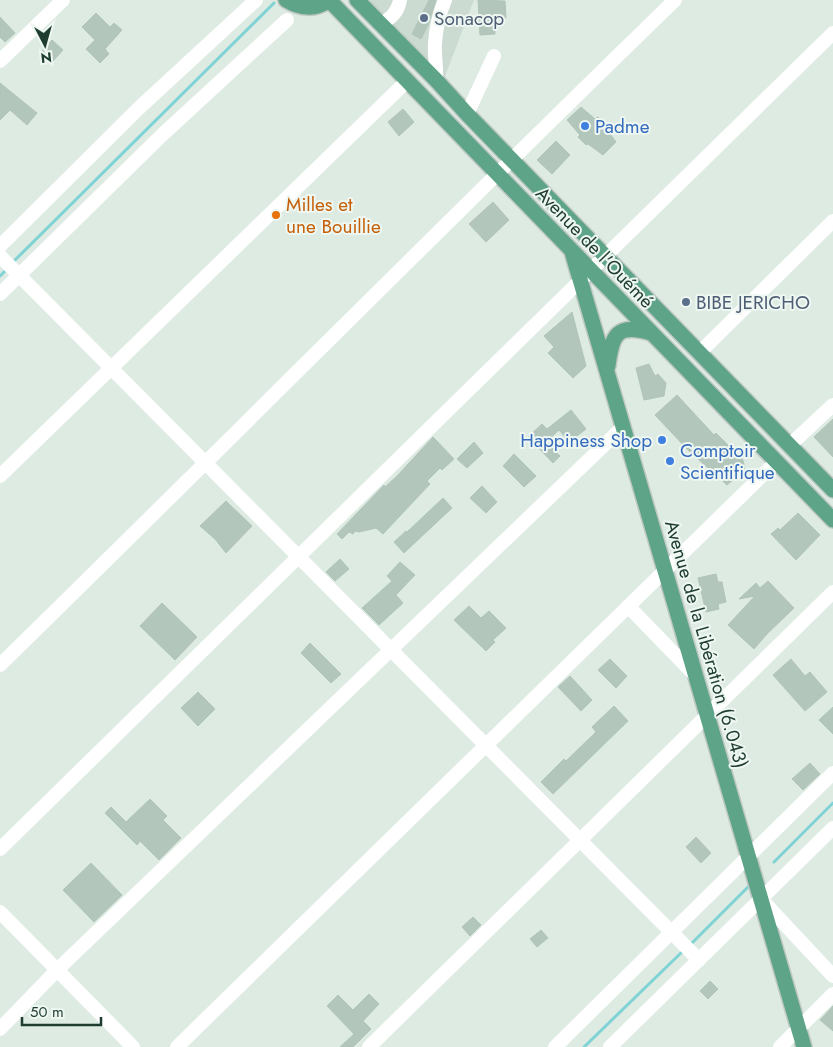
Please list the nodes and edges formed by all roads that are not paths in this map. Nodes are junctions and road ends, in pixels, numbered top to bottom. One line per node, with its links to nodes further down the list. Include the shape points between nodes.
1 (63, 0): 13 (street)
2 (256, 0): 20 (street, via 139,108)
3 (286, 0): 4 (main road, via 306,7 318,6)
4 (329, 0): 15 (main road, Avenue de l'Ouémé)
5 (356, 0): 10 (main road, Avenue de l'Ouémé)
6 (400, 0): 10 (street, via 393,16)
7 (445, 0): 14 (street, via 434,46)
8 (675, 0): 17 (street)
9 (287, 20): 24 (street)
10 (381, 24): 14 (main road, Avenue de l'Ouémé)
11 (833, 33): 23 (street)
12 (494, 56): 16 (street)
13 (0, 61)
14 (436, 80): 16 (main road, Avenue de l'Ouémé)
15 (407, 81): 18 (main road, Avenue de l'Ouémé); 29 (street)
16 (467, 114): 17 (main road, Avenue de l'Ouémé)
17 (511, 159): 18 (street); 23 (main road, Avenue de l'Ouémé)
18 (497, 174): 21 (main road, Avenue de l'Ouémé); 35 (street)
19 (833, 221): 28 (street)
20 (0, 246)
21 (572, 252): 25 (main road, Avenue de la Libération (6.043))
22 (0, 256): 24 (street)
23 (606, 256): 25 (street); 28 (main road, Avenue de l'Ouémé)
24 (17, 273): 26 (street); 29 (street)
25 (586, 276): 27 (main road, Avenue de l'Ouémé); 30 (main road, Avenue de la Libération (6.043)); 39 (street)
26 (0, 294)
27 (652, 334): 30 (main road, via 635,328 616,336 610,346); 34 (main road, Avenue de l'Ouémé)
28 (700, 353): 33 (main road, Avenue de l'Ouémé)
29 (112, 368): 35 (street); 36 (street)
30 (608, 372): 32 (main road, Avenue de la Libération (6.043))
31 (833, 405): 33 (street)
32 (623, 427): 40 (main road, Avenue de la Libération (6.043)); 43 (street)
33 (790, 445): 37 (main road, Avenue de l'Ouémé)
34 (776, 462): 38 (main road, Avenue de l'Ouémé); 40 (street)
35 (206, 463): 39 (street); 44 (street)
36 (0, 476)
37 (833, 490)
38 (833, 520)
39 (298, 556): 43 (street); 51 (street)
40 (665, 570): 42 (street); 45 (main road, Avenue de la Libération (6.043))
41 (833, 592): 46 (street)
42 (628, 606): 45 (street); 47 (street)
43 (390, 649): 47 (street); 57 (street)
44 (0, 665)
45 (696, 675): 46 (main road, Avenue de la Libération (6.043))
46 (707, 716): 50 (street); 52 (main road, Avenue de la Libération (6.043))
47 (486, 745): 50 (street); 63 (street)
48 (833, 773): 52 (street)
49 (833, 828): 53 (street)
50 (580, 840): 55 (street); 64 (street)
51 (0, 849)
52 (748, 856): 53 (main road, Avenue de la Libération (6.043)); 55 (street)
53 (761, 900): 56 (street); 58 (street); 61 (main road, Avenue de la Libération (6.043))
54 (0, 912): 57 (street)
55 (676, 937): 56 (street); 65 (street)
56 (696, 956): 66 (street)
57 (57, 970): 60 (street); 62 (street)
58 (833, 976)
59 (833, 994): 61 (street)
60 (0, 1029)
61 (799, 1029): 67 (street); 68 (main road, Avenue de la Libération (6.043))
62 (133, 1047)
63 (177, 1047)
64 (369, 1047)
65 (555, 1047)
66 (610, 1047)
67 (780, 1047)
68 (804, 1047)

